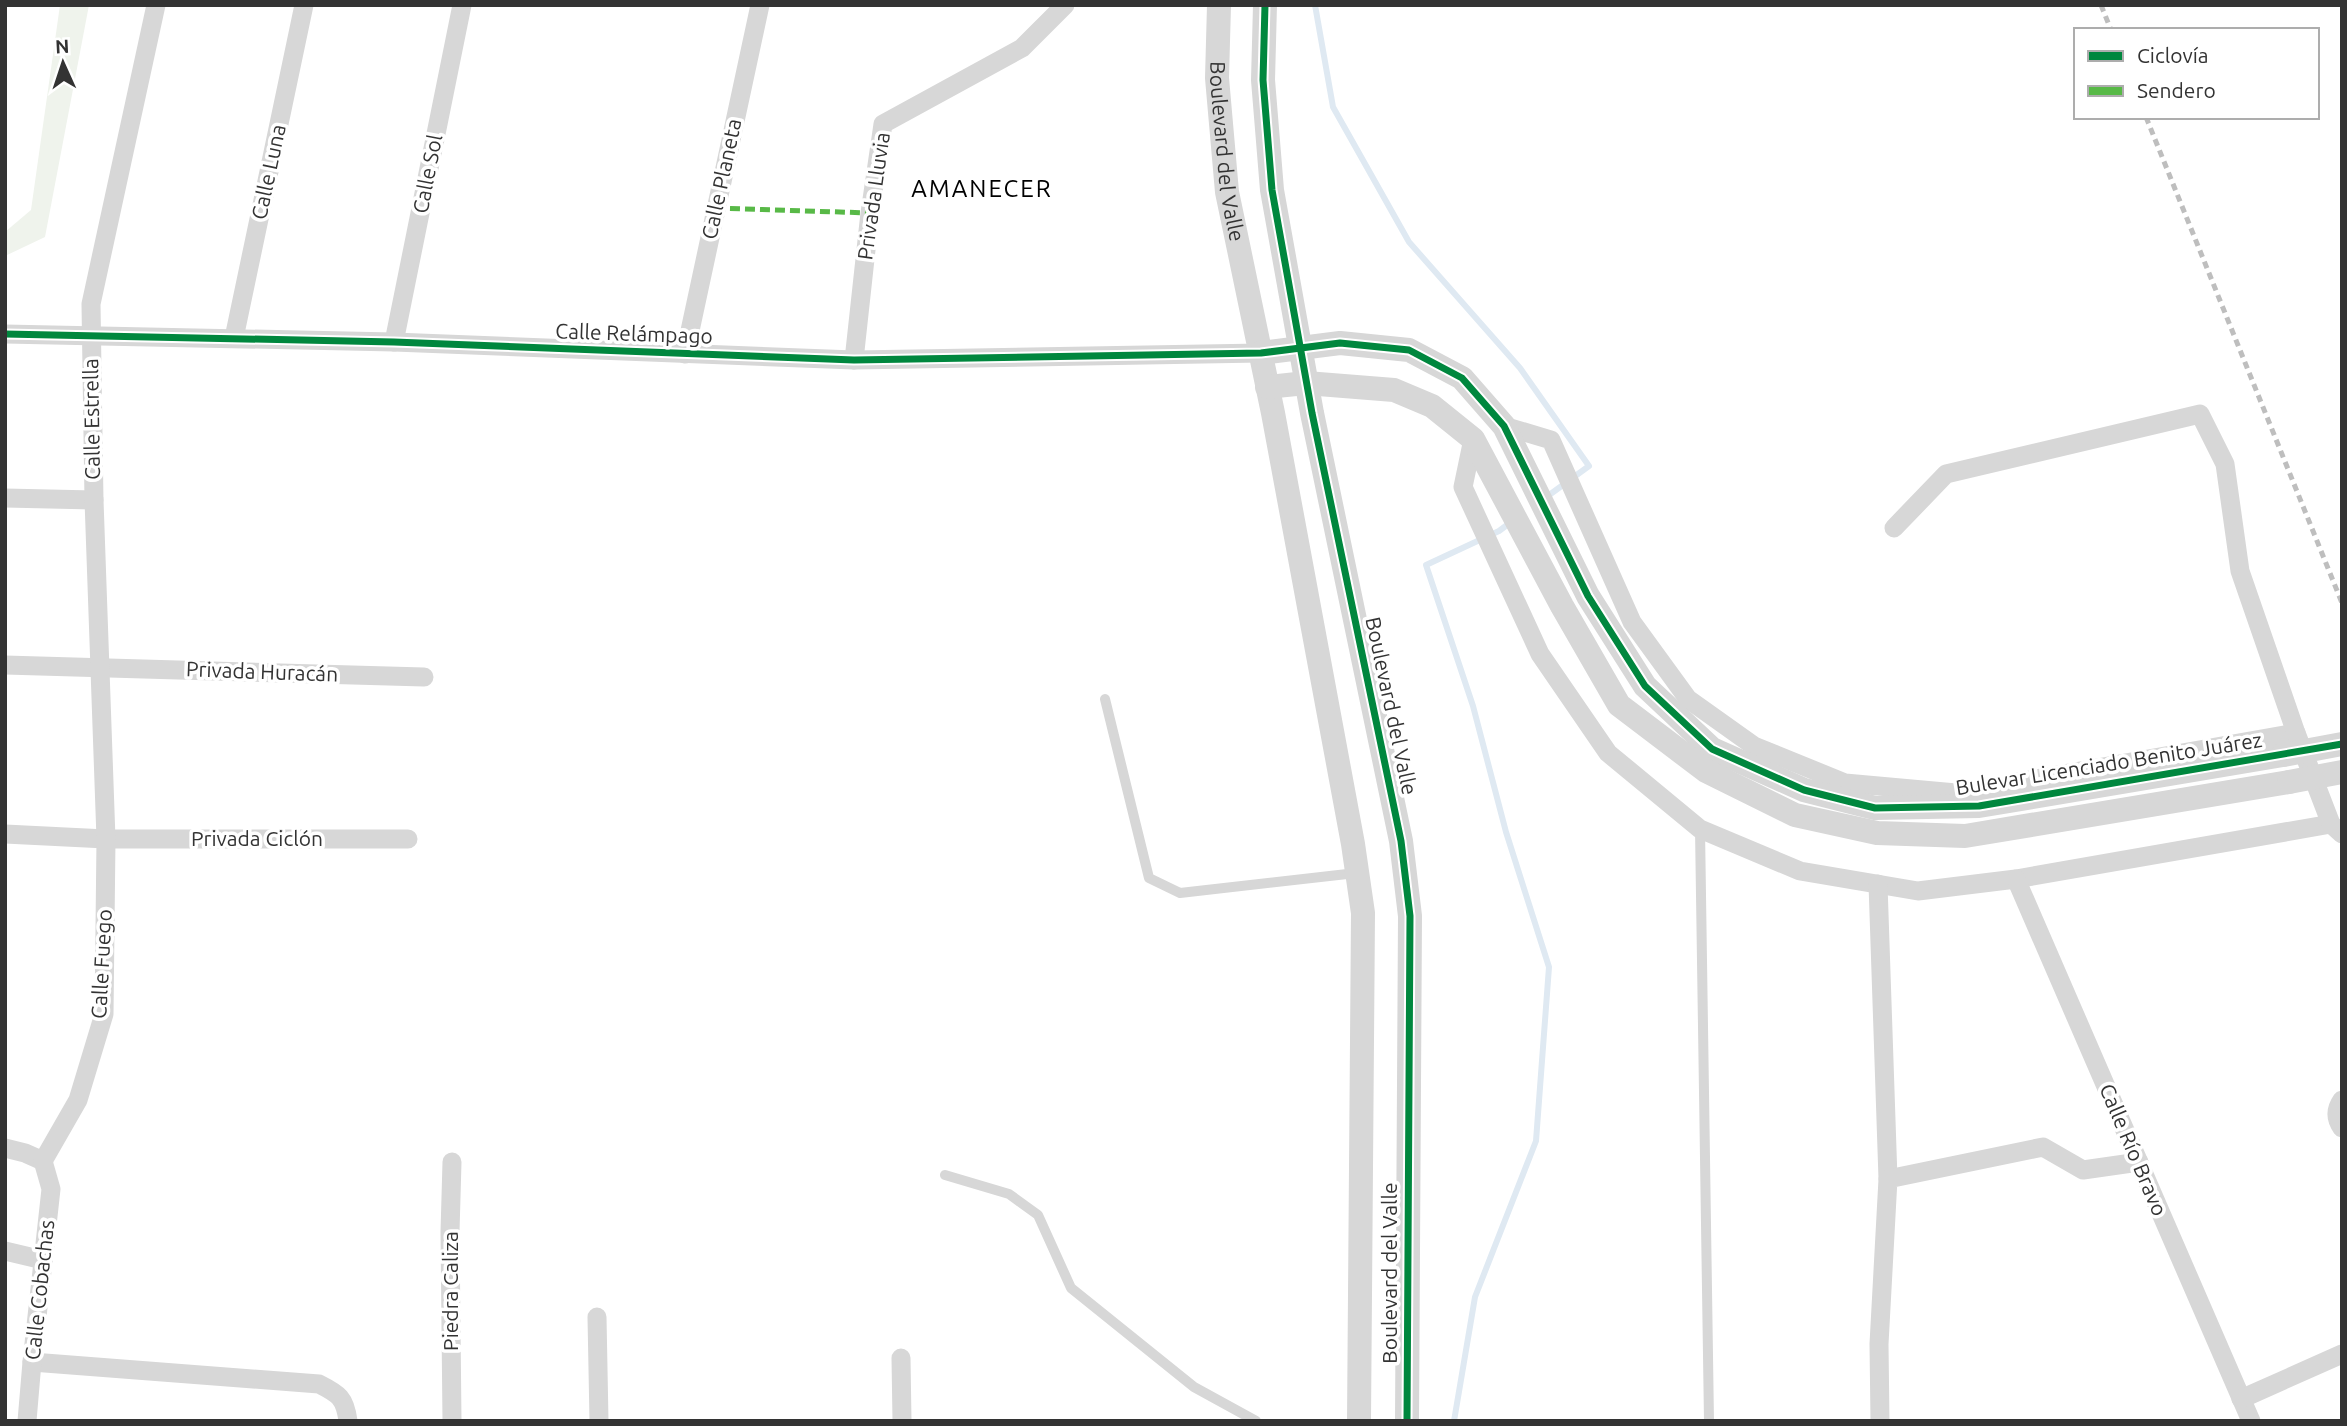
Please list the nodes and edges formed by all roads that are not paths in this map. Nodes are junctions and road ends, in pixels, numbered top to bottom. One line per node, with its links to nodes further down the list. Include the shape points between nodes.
1 (156, 5): 9 (street, Calle Estrella, via 91,304)
2 (304, 5): 10 (street, Calle Luna)
3 (462, 5): 11 (street, Calle Sol)
4 (760, 5): 14 (street, Calle Planeta)
5 (1065, 5): 15 (street, Privada Lluvia, via 1022,48 883,124)
6 (1219, 5): 13 (street, Boulevard del Valle, via 1217,78 1227,192)
7 (1265, 5): 12 (street, Boulevard del Valle, via 1263,80 1272,190)
8 (5, 334): 9 (street, Calle Relámpago)
9 (91, 337): 10 (street, Calle Relámpago); 21 (street, Calle Estrella)
10 (234, 338): 11 (street, Calle Relámpago)
11 (394, 342): 14 (street, Calle Relámpago)
12 (1300, 348): 13 (street, Bulevar Licenciado Benito Juárez); 16 (street, Boulevard del Valle); 18 (street, Bulevar Licenciado Benito Juárez, via 1340,343 1409,350 1462,378)
13 (1261, 353): 15 (street, Calle Relámpago); 17 (street, Boulevard del Valle)
14 (685, 354): 15 (street, Calle Relámpago)
15 (854, 360)
16 (1306, 383): 17 (street); 19 (street, via 1394,390 1432,406); 60 (street, Boulevard del Valle, via 1401,841 1410,916)
17 (1267, 387): 35 (street, Boulevard del Valle)
18 (1504, 426): 27 (street, via 1551,440 1632,622 1688,699 1754,747 1845,783 1956,793); 28 (street, Bulevar Licenciado Benito Juárez, bridge, via 1588,596 1645,687 1712,749 1804,790 1875,808 1979,806)
19 (1473, 439): 29 (street, bridge, via 1619,705 1706,771 1795,815 1877,834 1965,836); 30 (street, via 1463,487 1540,654 1608,753)
20 (5, 498): 21 (street)
21 (94, 500): 24 (street, Calle Estrella)
22 (1894, 528): 27 (street, via 1946,474 2200,414 2225,464 2240,570)
23 (5, 665): 24 (street, Privada Huracán)
24 (100, 667): 25 (street, Privada Huracán); 33 (street, Calle Estrella)
25 (424, 677)
26 (1105, 699): 35 (lane, via 1149,878 1180,893)
27 (2296, 733): 31 (street)
28 (2342, 744)
29 (2342, 772)
30 (1700, 829): 37 (street, via 1800,871); 61 (lane)
31 (2336, 829): 36 (street)
32 (5, 834): 33 (street, Privada Ciclón)
33 (106, 839): 34 (street, Privada Ciclón); 41 (street, Calle Fuego, via 104,1014 78,1100)
34 (408, 839)
35 (1357, 872): 59 (street, Boulevard del Valle, via 1363,914)
36 (2016, 879): 37 (street, via 1918,891); 43 (street, Calle Río Bravo)
37 (1878, 884): 45 (street)
38 (2342, 1100): 39 (street, via 2337,1122)
39 (2342, 1128)
40 (5, 1148): 41 (street)
41 (43, 1161): 47 (street, Calle Cobachas, via 51,1189)
42 (452, 1162): 55 (street, Piedra Caliza)
43 (2139, 1162): 45 (street, via 2083,1170 2043,1147); 52 (street, Calle Río Bravo)
44 (945, 1175): 58 (lane, via 1009,1194 1038,1214 1071,1287 1194,1387)
45 (1888, 1179): 62 (street, via 1879,1344)
46 (5, 1251): 47 (street)
47 (43, 1260): 51 (street, Calle Cobachas)
48 (597, 1317): 56 (street)
49 (2342, 1354): 52 (street)
50 (901, 1357): 57 (street)
51 (32, 1362): 53 (street, Calle Cobachas); 54 (street, via 319,1384 337,1393 346,1405)
52 (2241, 1399): 63 (street, Calle Río Bravo)
53 (27, 1421)
54 (348, 1421)
55 (452, 1421)
56 (599, 1421)
57 (902, 1421)
58 (1256, 1421)
59 (1359, 1421)
60 (1407, 1421)
61 (1709, 1421)
62 (1880, 1421)
63 (2251, 1421)

